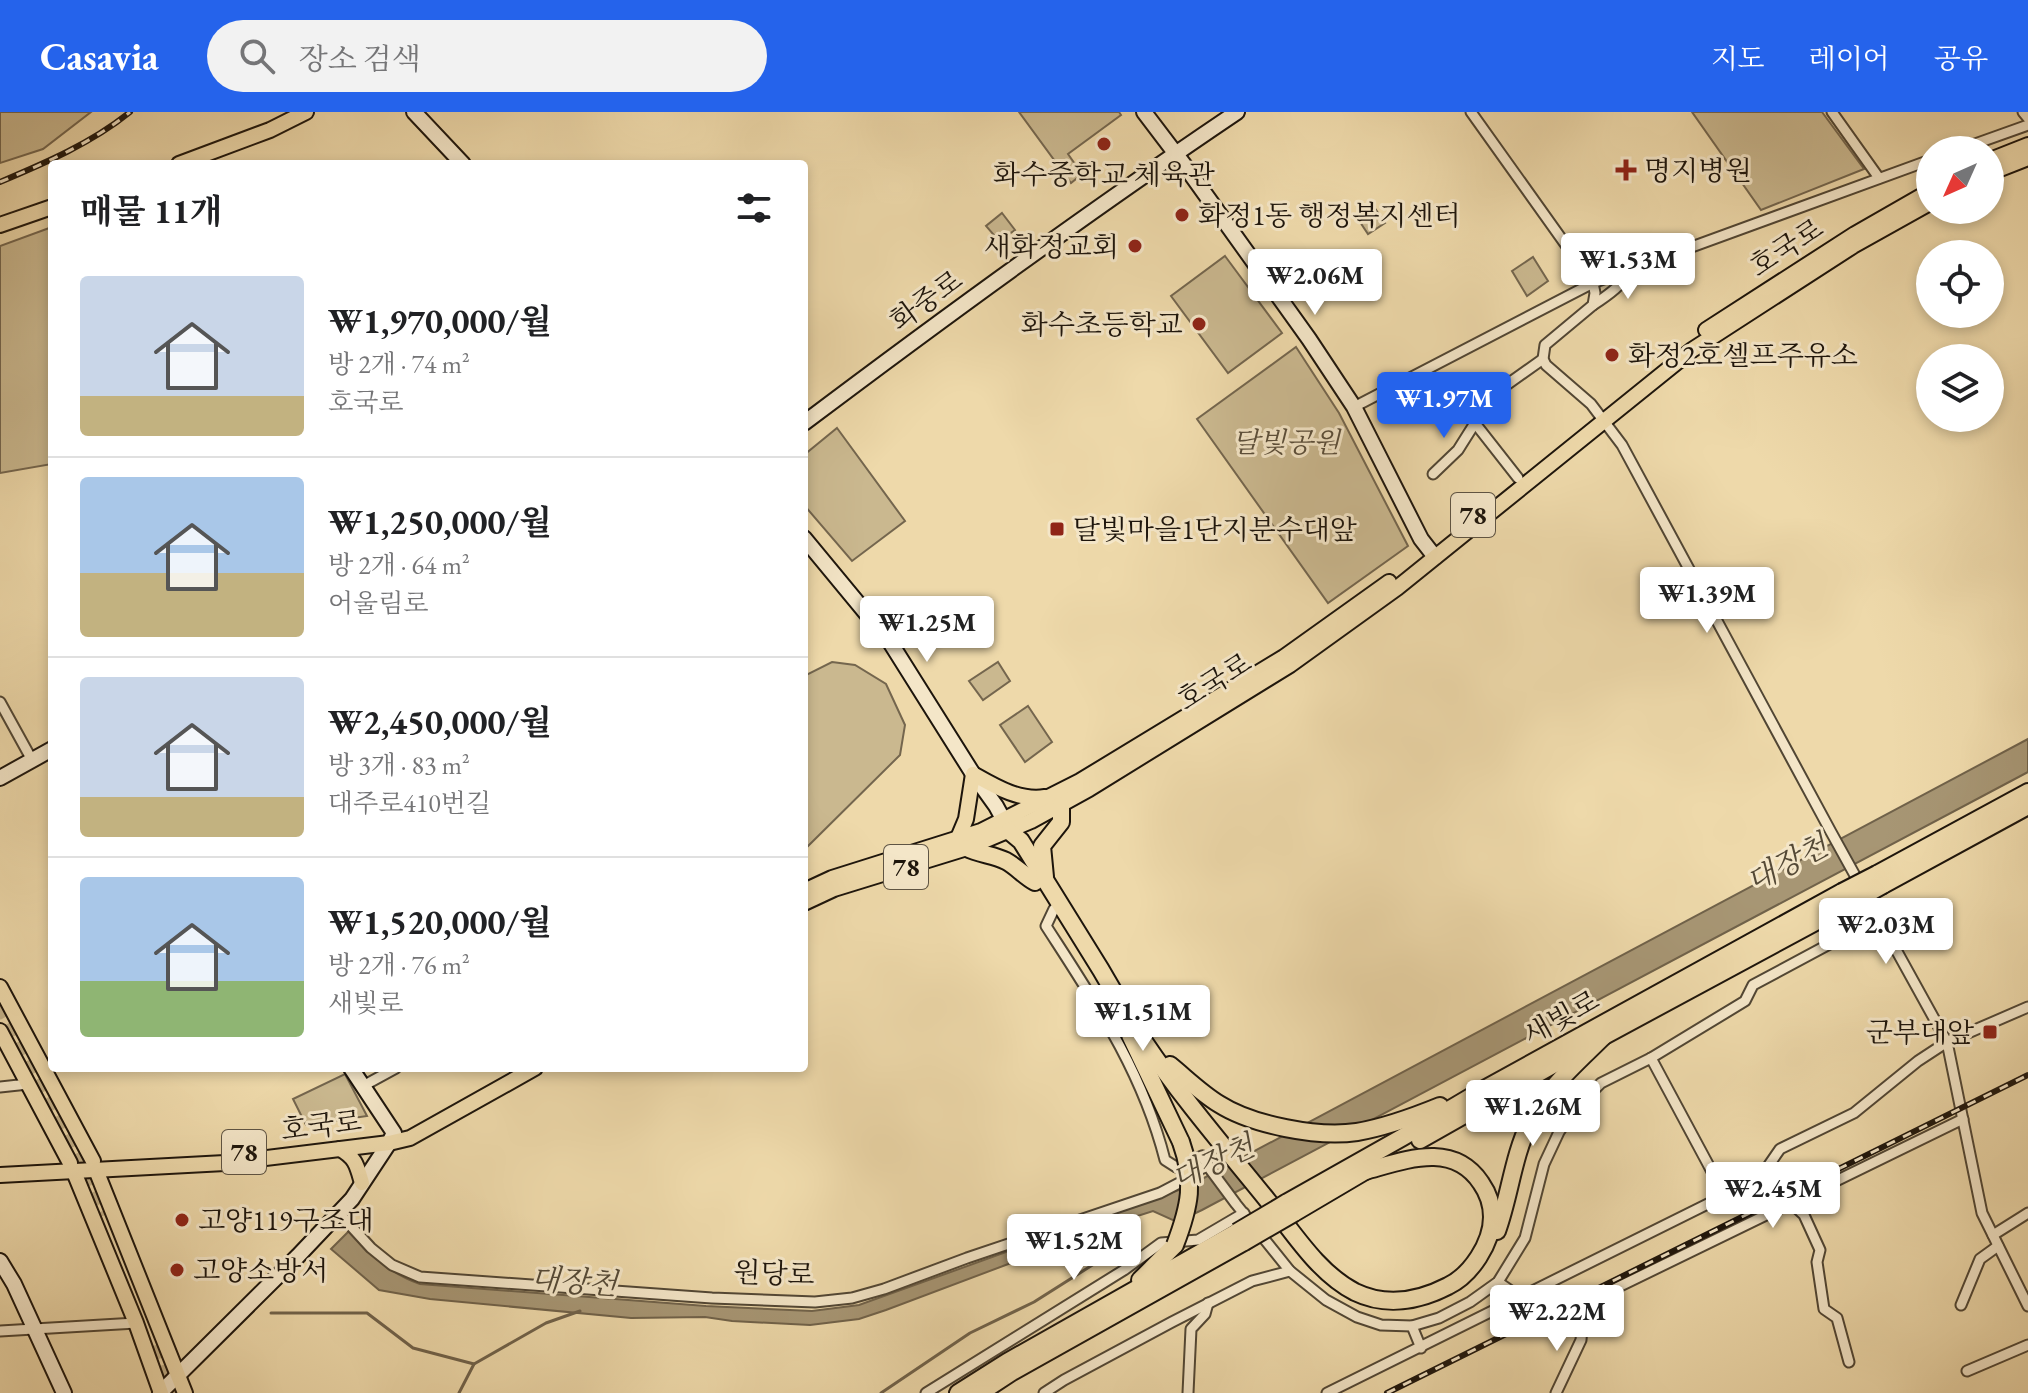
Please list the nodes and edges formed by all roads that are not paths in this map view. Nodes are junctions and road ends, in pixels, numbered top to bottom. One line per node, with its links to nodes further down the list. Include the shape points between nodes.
1 (306, 112): 15 (main road)
2 (414, 112): 16 (main road)
3 (1144, 112): 12 (main road)
4 (1237, 112): 12 (main road, 화중로)
5 (1471, 112): 25 (street)
6 (1832, 112): 19 (street)
7 (2023, 112): 8 (street)
8 (2028, 118)
9 (2028, 125): 10 (street)
10 (1997, 136)
11 (2028, 145): 13 (main road)
12 (1175, 154): 28 (main road); 30 (main road, 화중로)
13 (2004, 154)
14 (2028, 158): 18 (main road)
15 (190, 160)
16 (459, 160)
17 (1916, 165): 19 (street)
18 (2004, 167)
19 (1879, 178): 24 (street)
20 (1916, 199): 29 (main road, 호국로 / 78, via 1689,341)
21 (48, 208): 23 (main road)
22 (1916, 211): 29 (main road, 호국로 / 78, via 1692,350)
23 (0, 225)
24 (1634, 267): 25 (street); 26 (street, via 1623,283)
25 (1593, 283): 26 (street); 28 (street)
26 (1593, 305): 27 (street, via 1545,345)
27 (1543, 359): 29 (street); 31 (street, via 1467,413)
28 (1354, 407): 35 (main road)
29 (1602, 417): 33 (main road, 호국로 / 78); 35 (main road, 호국로 / 78); 52 (street, via 1632,462)
30 (808, 420)
31 (1475, 423): 32 (street, via 1458,450); 33 (street)
32 (1433, 474)
33 (1518, 478): 35 (main road, 호국로 / 78)
34 (808, 543): 39 (main road, via 890,642)
35 (1432, 554): 42 (main road, 호국로 / 78, via 1386,596 1290,665)
36 (0, 702): 38 (street)
37 (48, 751): 38 (main road)
38 (32, 760): 40 (main road)
39 (973, 774): 42 (main road, via 1021,796); 44 (main road); 46 (main road)
40 (0, 778)
41 (2028, 792): 45 (highway, 새빛로)
42 (1056, 801): 44 (main road, 호국로 / 78); 47 (highway, via 1061,822 1042,846)
43 (2028, 806): 45 (highway, 새빛로)
44 (1006, 826): 46 (main road, 호국로 / 78); 47 (highway, via 1021,841)
45 (1955, 838): 49 (highway, 새빛로, bridge)
46 (962, 843): 47 (highway); 48 (main road, 호국로 / 78); 50 (main road, 호국로 / 78)
47 (1040, 880): 51 (highway); 59 (highway)
48 (808, 889)
49 (1845, 898): 57 (highway, 새빛로); 68 (highway, 새빛로)
50 (808, 901)
51 (1054, 909): 54 (highway); 75 (street, via 1046,926 1124,1052 1165,1160 1176,1167 1202,1156)
52 (1878, 918): 58 (street); 60 (street, via 1753,985 1745,1001)
53 (0, 987): 74 (main road)
54 (1112, 1006): 70 (highway); 93 (highway, bridge, via 1181,1142 1190,1178 1186,1217 1175,1245)
55 (2028, 1007): 58 (street)
56 (0, 1031): 65 (main road)
57 (1604, 1036): 78 (highway, 새빛로); 83 (highway, via 1530,1121 1490,1251 1458,1288 1400,1308 1349,1297 1305,1257)
58 (1947, 1042): 69 (street); 81 (street, via 1854,1113 1780,1149 1760,1178)
59 (1145, 1043): 68 (highway, via 1220,1105 1274,1126 1307,1132 1354,1133); 70 (highway)
60 (1651, 1058): 81 (street); 92 (street, via 1601,1083 1573,1111 1544,1164 1525,1238)
61 (354, 1072): 66 (main road)
62 (389, 1072): 66 (street)
63 (508, 1072): 71 (main road, 호국로 / 78)
64 (528, 1072): 71 (main road, 호국로 / 78, via 410,1138)
65 (28, 1084): 67 (street); 77 (main road)
66 (363, 1086): 71 (main road)
67 (0, 1087)
68 (1479, 1092): 83 (highway, 새빛로)
69 (1963, 1119): 82 (street); 87 (street, via 1982,1213)
70 (1207, 1132): 83 (highway)
71 (391, 1138): 72 (main road, 호국로 / 78); 73 (main road, 호국로 / 78); 80 (main road)
72 (340, 1149): 73 (main road, 호국로 / 78, via 225,1163); 80 (main road, via 351,1155)
73 (149, 1163): 74 (main road, 호국로 / 78)
74 (95, 1166): 77 (main road, 호국로 / 78); 106 (main road)
75 (1208, 1167): 84 (street, 원당로, via 1160,1193 884,1289 815,1302 420,1277 392,1265); 85 (street)
76 (0, 1168): 77 (main road, 호국로 / 78)
77 (72, 1168): 79 (main road, 호국로 / 78); 98 (main road)
78 (1365, 1171): 83 (highway, 새빛로); 83 (highway, via 1420,1157 1444,1157 1476,1176 1487,1192 1492,1217 1478,1260 1457,1282 1428,1296 1399,1301 1355,1292 1309,1252)
79 (0, 1175)
80 (362, 1183): 84 (main road)
81 (1724, 1194): 94 (street)
82 (1791, 1203): 104 (street, via 1804,1215 1820,1250 1824,1309 1837,1318); 116 (street, via 1569,1311 1582,1328 1581,1340)
83 (1279, 1207): 88 (highway, 새빛로, bridge)
84 (339, 1213): 106 (main road)
85 (1244, 1213): 91 (street); 110 (street, via 1198,1240 1161,1243)
86 (2028, 1213): 87 (street)
87 (1993, 1235): 89 (street)
88 (1241, 1237): 93 (highway, 새빛로); 112 (highway, 새빛로)
89 (1998, 1246): 96 (street, via 1980,1259); 97 (street)
90 (0, 1261): 100 (main road)
91 (1290, 1271): 95 (street, via 1252,1281); 99 (street, via 1357,1317 1381,1325)
92 (1498, 1282): 94 (street); 99 (street, via 1439,1318)
93 (1123, 1297): 111 (highway, 새빛로)
94 (1521, 1298): 103 (street)
95 (1208, 1303): 113 (street); 114 (street, via 1191,1329)
96 (1961, 1305)
97 (2028, 1306)
98 (136, 1323): 100 (street); 108 (main road)
99 (1412, 1326): 103 (street)
100 (34, 1330): 101 (street); 107 (main road)
101 (0, 1331)
102 (2028, 1345): 105 (street)
103 (1421, 1348): 115 (street)
104 (1849, 1362)
105 (1967, 1371)
106 (177, 1376): 108 (main road); 109 (main road)
107 (64, 1393)
108 (160, 1393)
109 (185, 1393)
110 (926, 1393)
111 (958, 1393)
112 (980, 1393)
113 (1044, 1393)
114 (1188, 1393)
115 (1327, 1393)
116 (1556, 1393)

